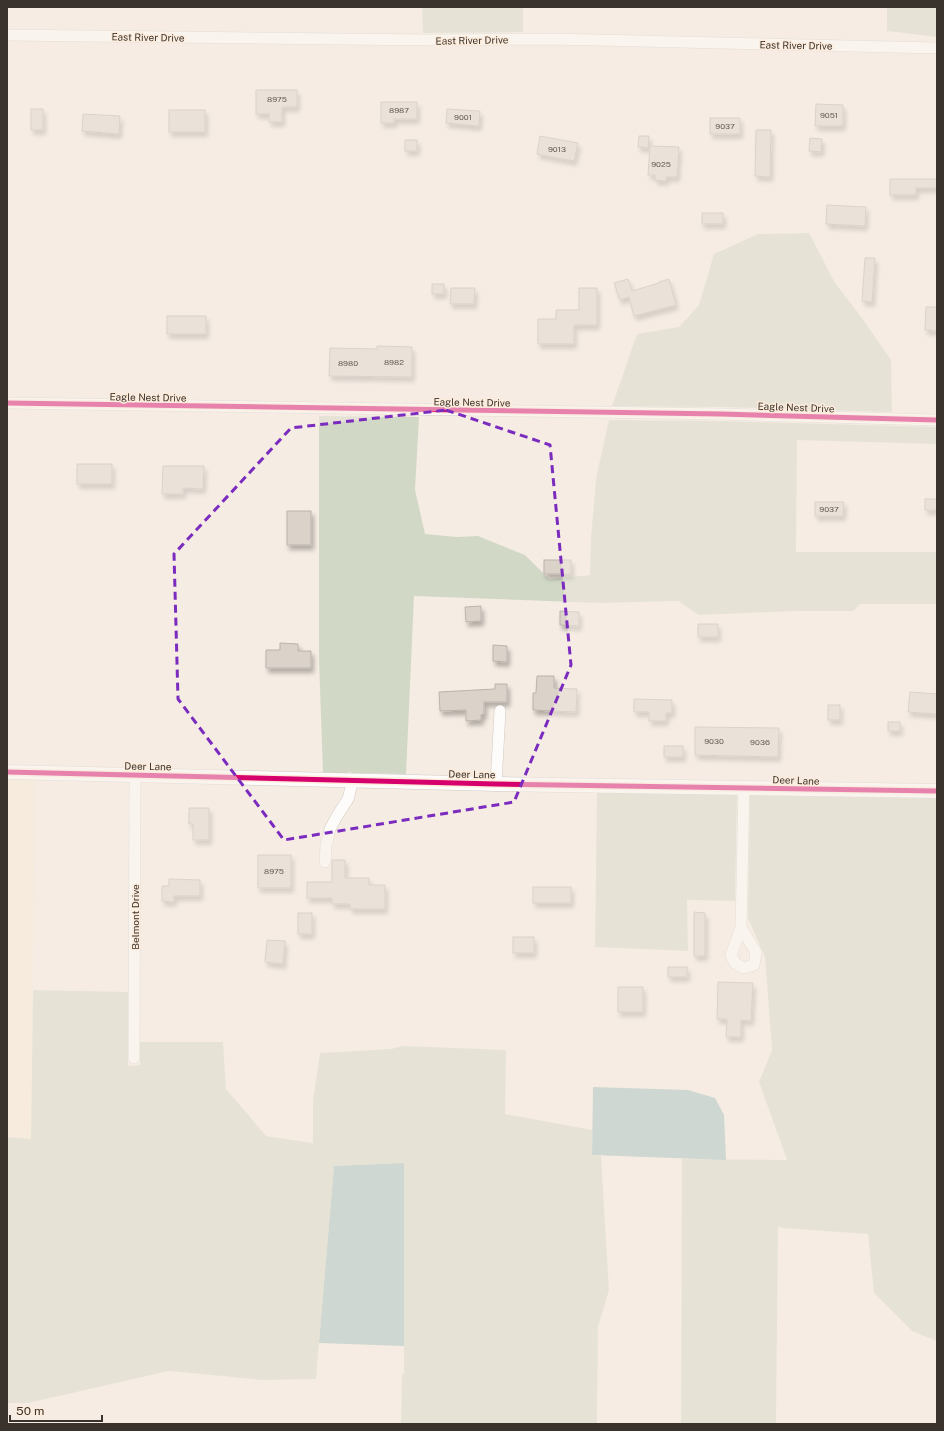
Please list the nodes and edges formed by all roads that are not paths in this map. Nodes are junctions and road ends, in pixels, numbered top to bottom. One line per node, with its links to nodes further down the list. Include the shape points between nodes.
1 (7, 35): 2 (street, East River Drive, via 554,39)
2 (937, 48)
3 (7, 403): 4 (street, Eagle Nest Drive, via 722,414)
4 (937, 420)
5 (500, 711): 9 (street)
6 (7, 772): 7 (street, Deer Lane)
7 (136, 775): 8 (street, Deer Lane); 14 (street, Belmont Drive)
8 (352, 780): 9 (street, Deer Lane); 12 (street, via 348,799 330,829)
9 (496, 784): 10 (street, Deer Lane)
10 (744, 787): 11 (street, Deer Lane); 13 (street)
11 (937, 791)
12 (325, 862)
13 (741, 928)
14 (134, 1058)

